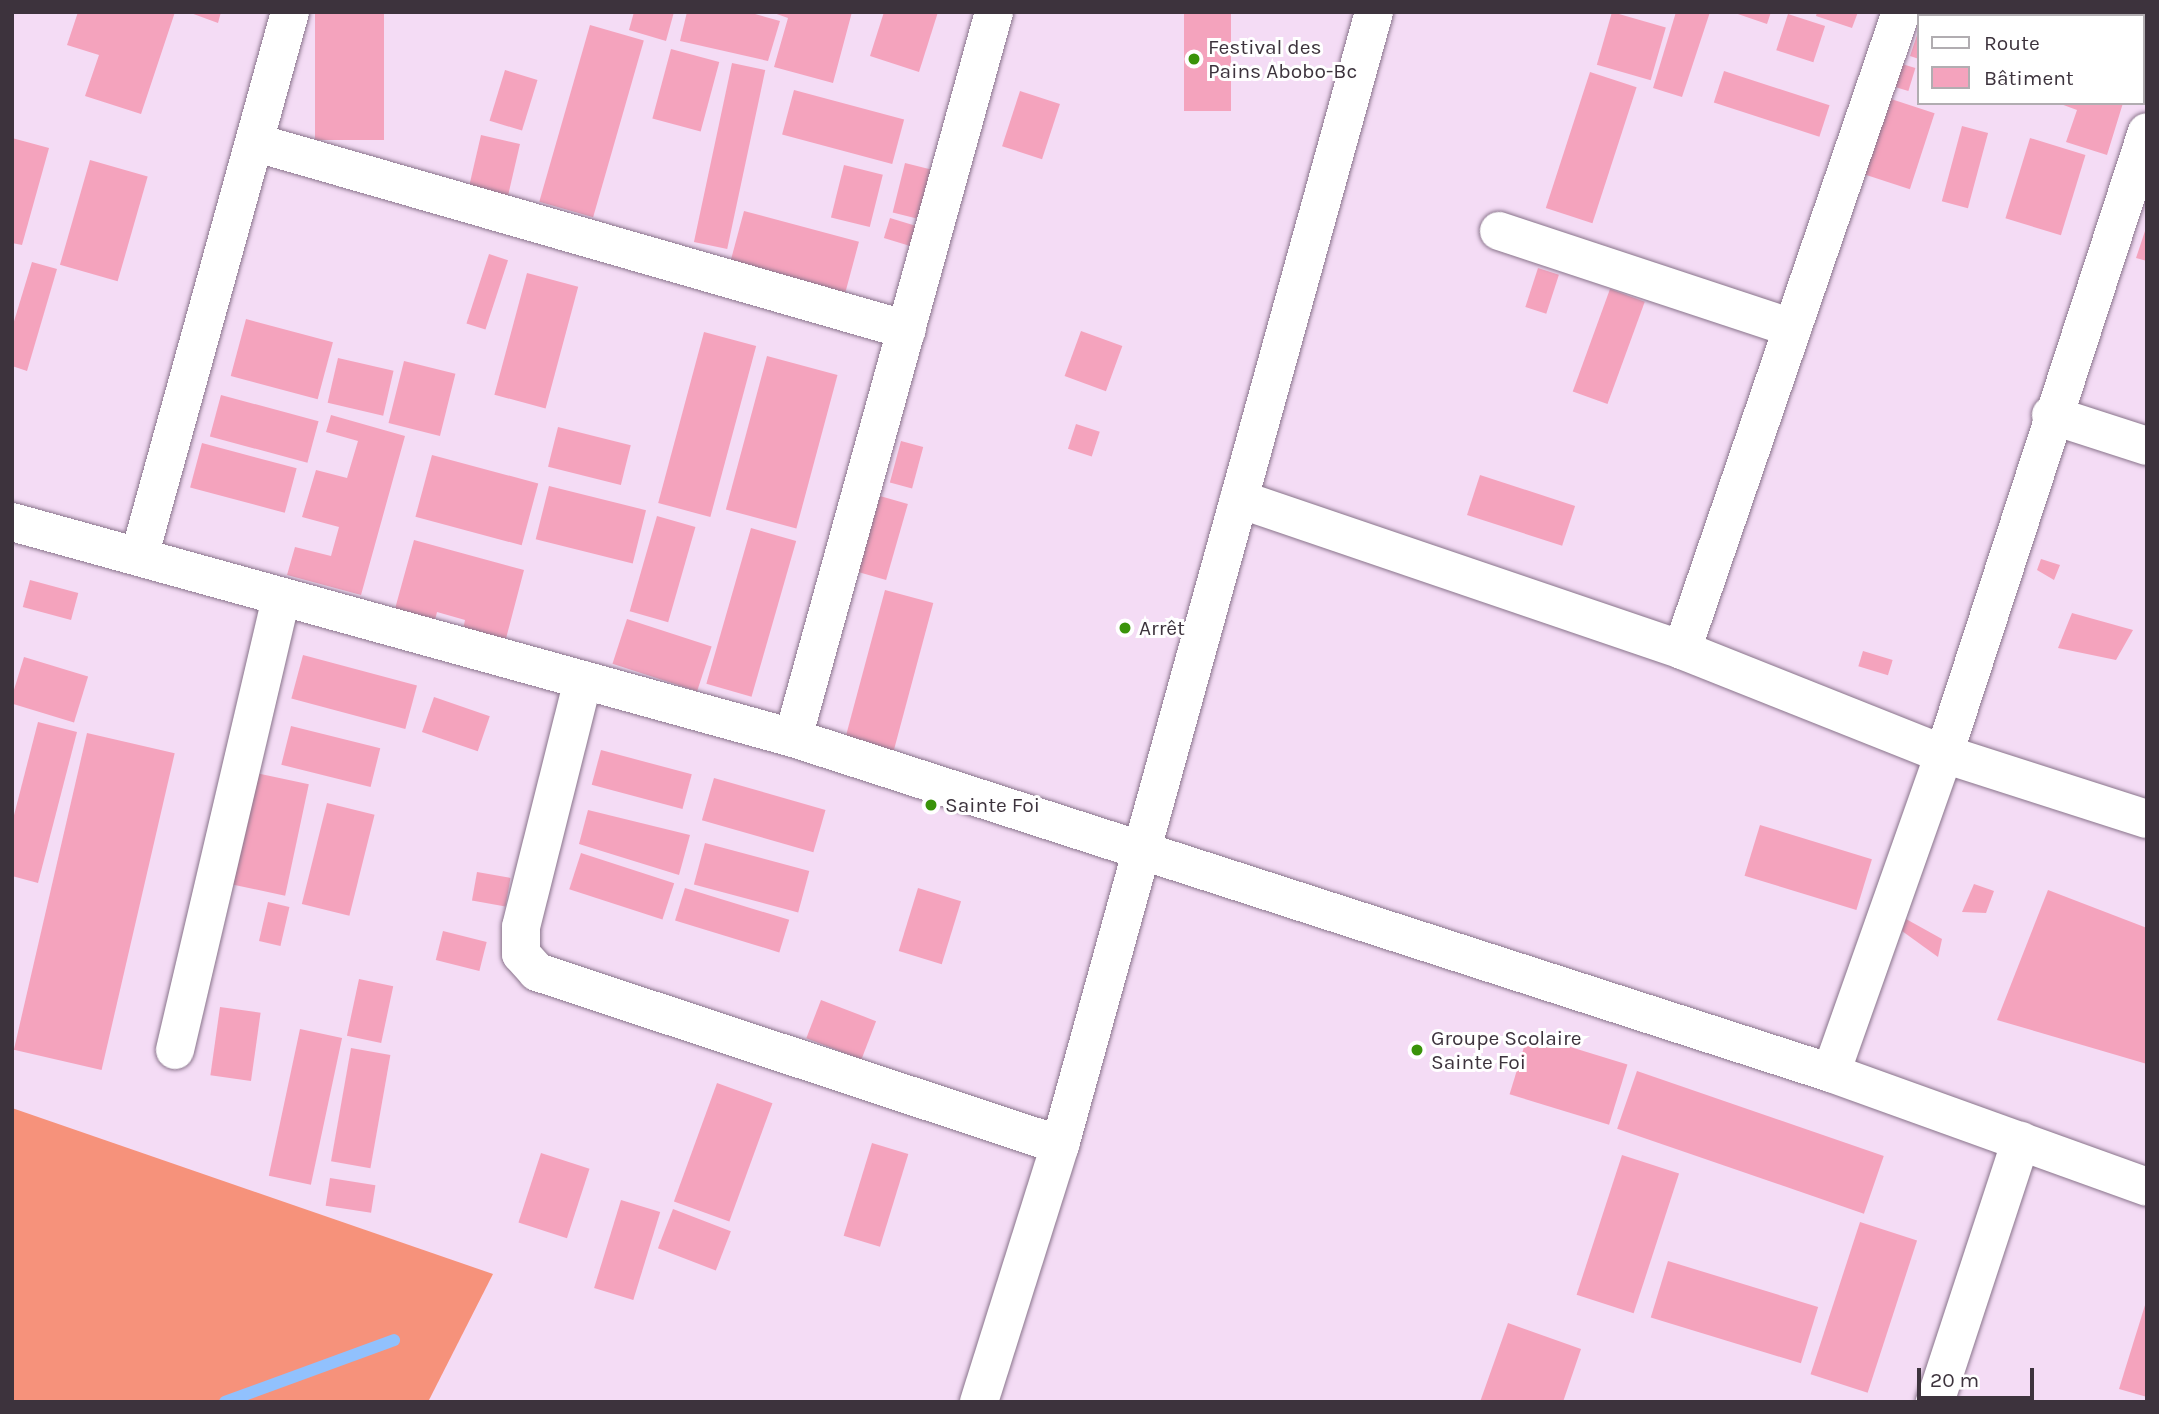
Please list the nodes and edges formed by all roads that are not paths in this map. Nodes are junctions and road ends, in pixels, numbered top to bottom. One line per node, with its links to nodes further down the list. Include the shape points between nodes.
1 (290, 12): 6 (street)
2 (994, 12): 9 (street)
3 (1374, 12): 12 (street)
4 (1901, 12): 8 (street)
5 (2147, 132): 10 (street)
6 (257, 143): 9 (street); 14 (street)
7 (1499, 231): 8 (street)
8 (1792, 328): 16 (street)
9 (907, 330): 18 (street)
10 (2051, 415): 11 (street); 19 (street)
11 (2147, 446)
12 (1239, 499): 16 (street); 21 (street)
13 (12, 522): 14 (street)
14 (139, 557): 15 (street)
15 (281, 597): 17 (street); 22 (street)
16 (1682, 650): 19 (street)
17 (583, 680): 18 (street); 25 (street, via 521,927 521,954 537,972)
18 (793, 738): 21 (street)
19 (1944, 754): 20 (street); 23 (street)
20 (2147, 820)
21 (1141, 848): 23 (street); 25 (street)
22 (175, 1050)
23 (1831, 1073): 24 (street)
24 (2021, 1141): 26 (street); 28 (street)
25 (1060, 1145): 27 (street)
26 (2147, 1187)
27 (979, 1402)
28 (1935, 1402)

